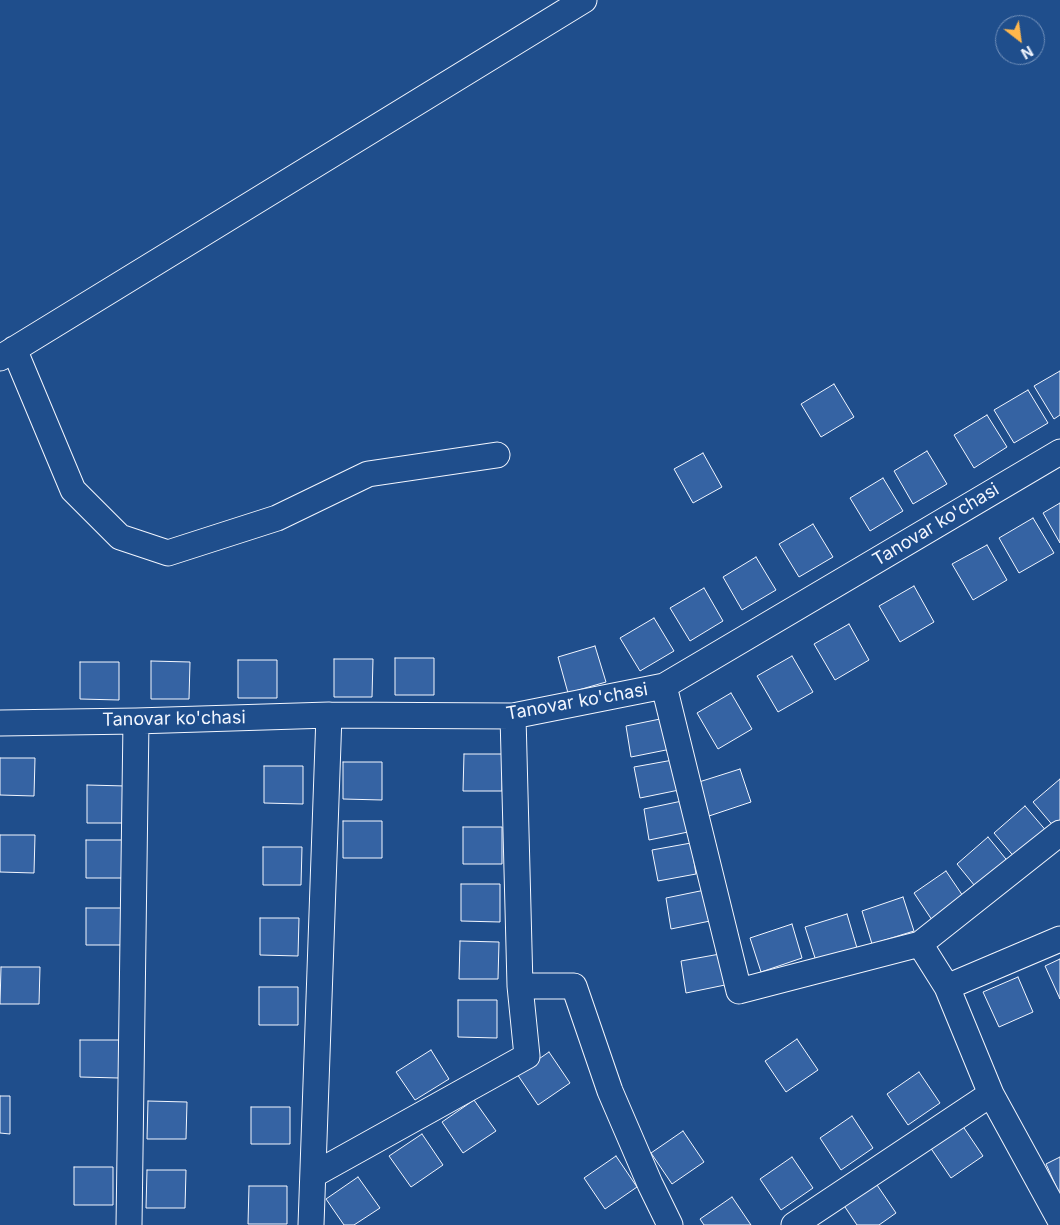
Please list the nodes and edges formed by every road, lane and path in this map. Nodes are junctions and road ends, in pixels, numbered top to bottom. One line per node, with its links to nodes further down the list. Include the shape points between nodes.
1 (584, 0): 2 (street)
2 (7, 353): 4 (street, via 73,490 120,537 168,553 277,518 368,474)
3 (1060, 452): 5 (street, Tanovar ko'chasi)
4 (497, 455)
5 (664, 686): 7 (street, Tanovar ko'chasi); 12 (street, via 739,991)
6 (329, 715): 7 (street, Tanovar ko'chasi); 8 (street, Tanovar ko'chasi); 16 (street)
7 (513, 716): 13 (street)
8 (136, 721): 9 (street, Tanovar ko'chasi); 18 (street)
9 (0, 723)
10 (1060, 833): 12 (street)
11 (1060, 939): 14 (street)
12 (920, 944): 14 (street)
13 (520, 986): 16 (street, via 527,1056); 20 (street, via 574,986 610,1091)
14 (947, 987): 15 (street)
15 (991, 1094): 17 (street); 21 (street)
16 (313, 1175): 19 (street)
17 (1060, 1220)
18 (129, 1225)
19 (311, 1225)
20 (670, 1225)
21 (794, 1225)

